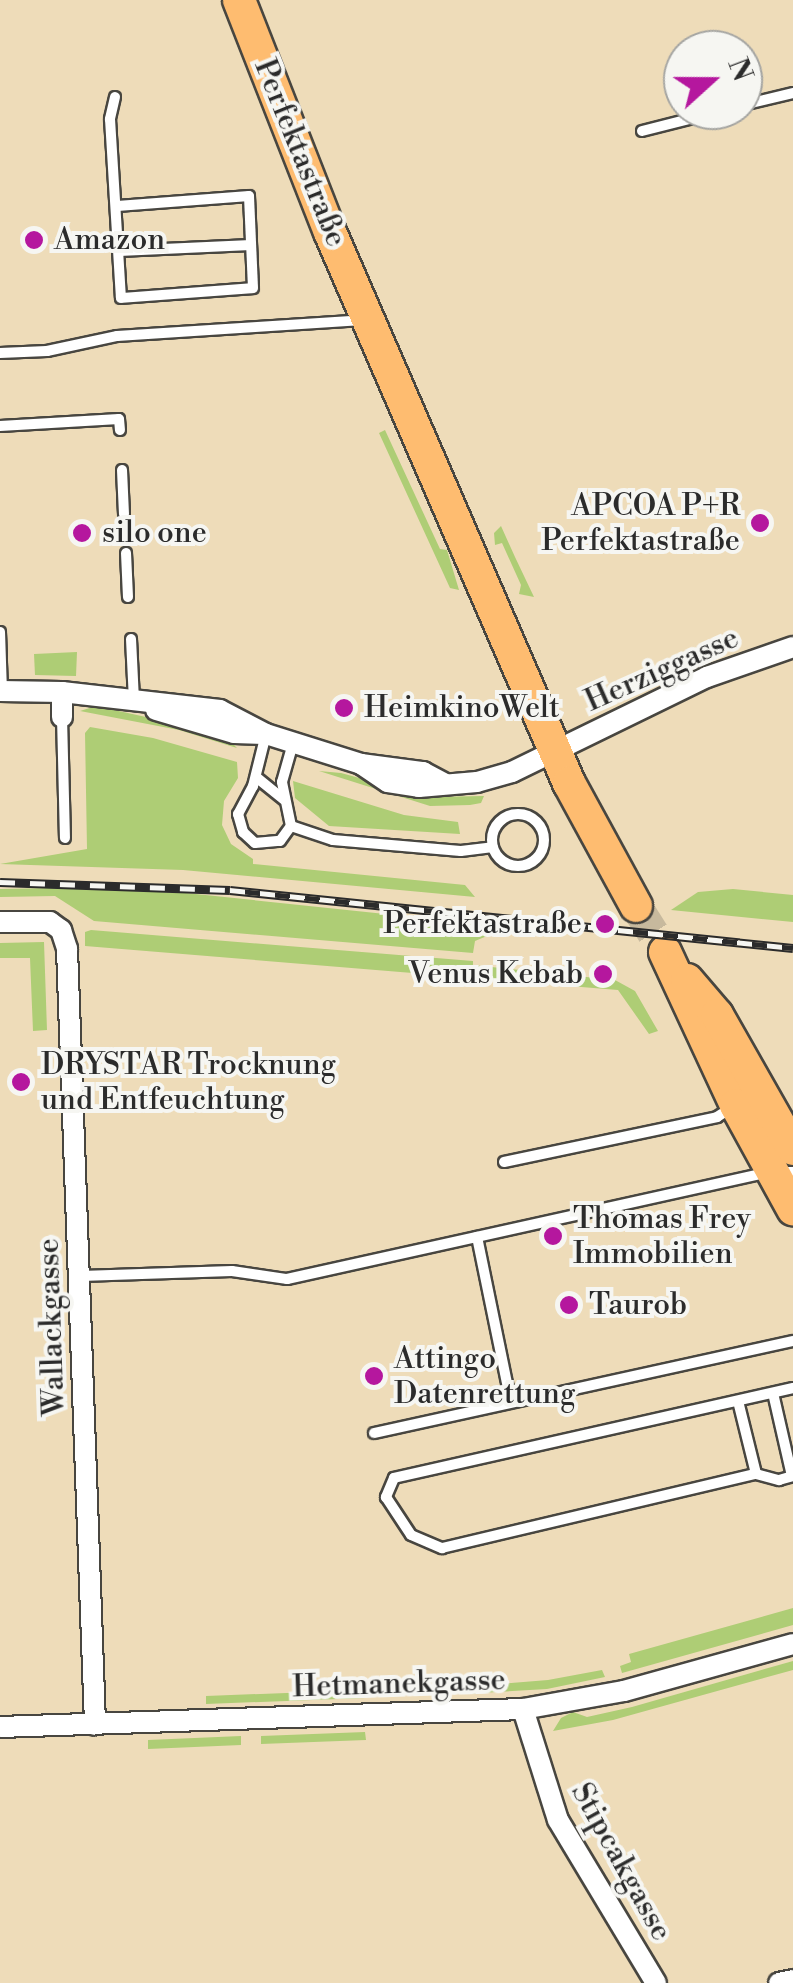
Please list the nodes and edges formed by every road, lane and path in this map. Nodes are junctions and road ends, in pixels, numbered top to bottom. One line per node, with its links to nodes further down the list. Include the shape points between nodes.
1 (239, 0): 10 (main road, Perfektastraße)
2 (793, 93): 4 (lane)
3 (115, 97): 7 (lane, via 110,119)
4 (763, 101)
5 (663, 126): 6 (lane)
6 (642, 131)
7 (117, 206): 8 (lane, via 249,196); 9 (lane)
8 (251, 245): 9 (lane); 9 (lane, via 253,288 121,298)
9 (120, 250)
10 (369, 320): 11 (lane, via 118,336); 29 (main road, Perfektastraße)
11 (0, 353)
12 (84, 406): 13 (lane)
13 (85, 420): 14 (lane); 15 (lane, via 119,418)
14 (0, 426)
15 (120, 430)
16 (122, 470): 17 (lane)
17 (124, 514)
18 (126, 553): 19 (lane)
19 (128, 597)
20 (0, 632): 23 (lane)
21 (130, 639): 25 (lane)
22 (793, 648): 29 (street, Herziggasse, via 707,677)
23 (1, 691): 24 (street, Herziggasse)
24 (62, 692): 25 (street, Herziggasse); 26 (street)
25 (140, 702): 27 (street, Herziggasse, via 225,730)
26 (62, 717): 33 (lane)
27 (266, 734): 28 (street, Herziggasse); 30 (lane)
28 (293, 742): 29 (street, Herziggasse, via 399,785 484,781); 31 (lane)
29 (557, 752): 35 (main road, Perfektastraße)
30 (256, 777): 31 (lane); 32 (lane, via 238,814 243,832 268,844)
31 (284, 800): 32 (lane)
32 (292, 826): 34 (lane, via 332,840 460,851)
33 (65, 838)
34 (493, 846): 34 (lane, via 504,862 526,864 540,853 542,832 530,816 510,815 496,824)
35 (636, 906)
36 (0, 922): 42 (street, Wallackgasse, via 43,920 61,930 67,949)
37 (736, 1105): 38 (lane, via 717,1117); 39 (main road); 39 (main road, via 670,961 717,1014)
38 (504, 1162)
39 (786, 1165): 40 (main road); 41 (lane)
40 (793, 1209)
41 (478, 1238): 42 (lane, via 287,1280 232,1271); 47 (lane)
42 (81, 1276): 53 (street, Wallackgasse)
43 (793, 1340): 47 (lane)
44 (793, 1388): 45 (lane)
45 (773, 1393): 46 (lane); 50 (lane)
46 (738, 1401): 49 (lane); 49 (lane, via 394,1478 386,1497 411,1535 442,1548)
47 (511, 1402): 48 (lane)
48 (374, 1433)
49 (756, 1474): 50 (lane)
50 (793, 1476)
51 (793, 1644): 52 (street, Hetmanekgasse, via 624,1691)
52 (524, 1709): 53 (street, Hetmanekgasse); 56 (street, Stipcakgasse, via 558,1820)
53 (94, 1724): 54 (street, Hetmanekgasse)
54 (0, 1726)
55 (793, 1980): 57 (street)
56 (656, 1983)
57 (778, 1983)

